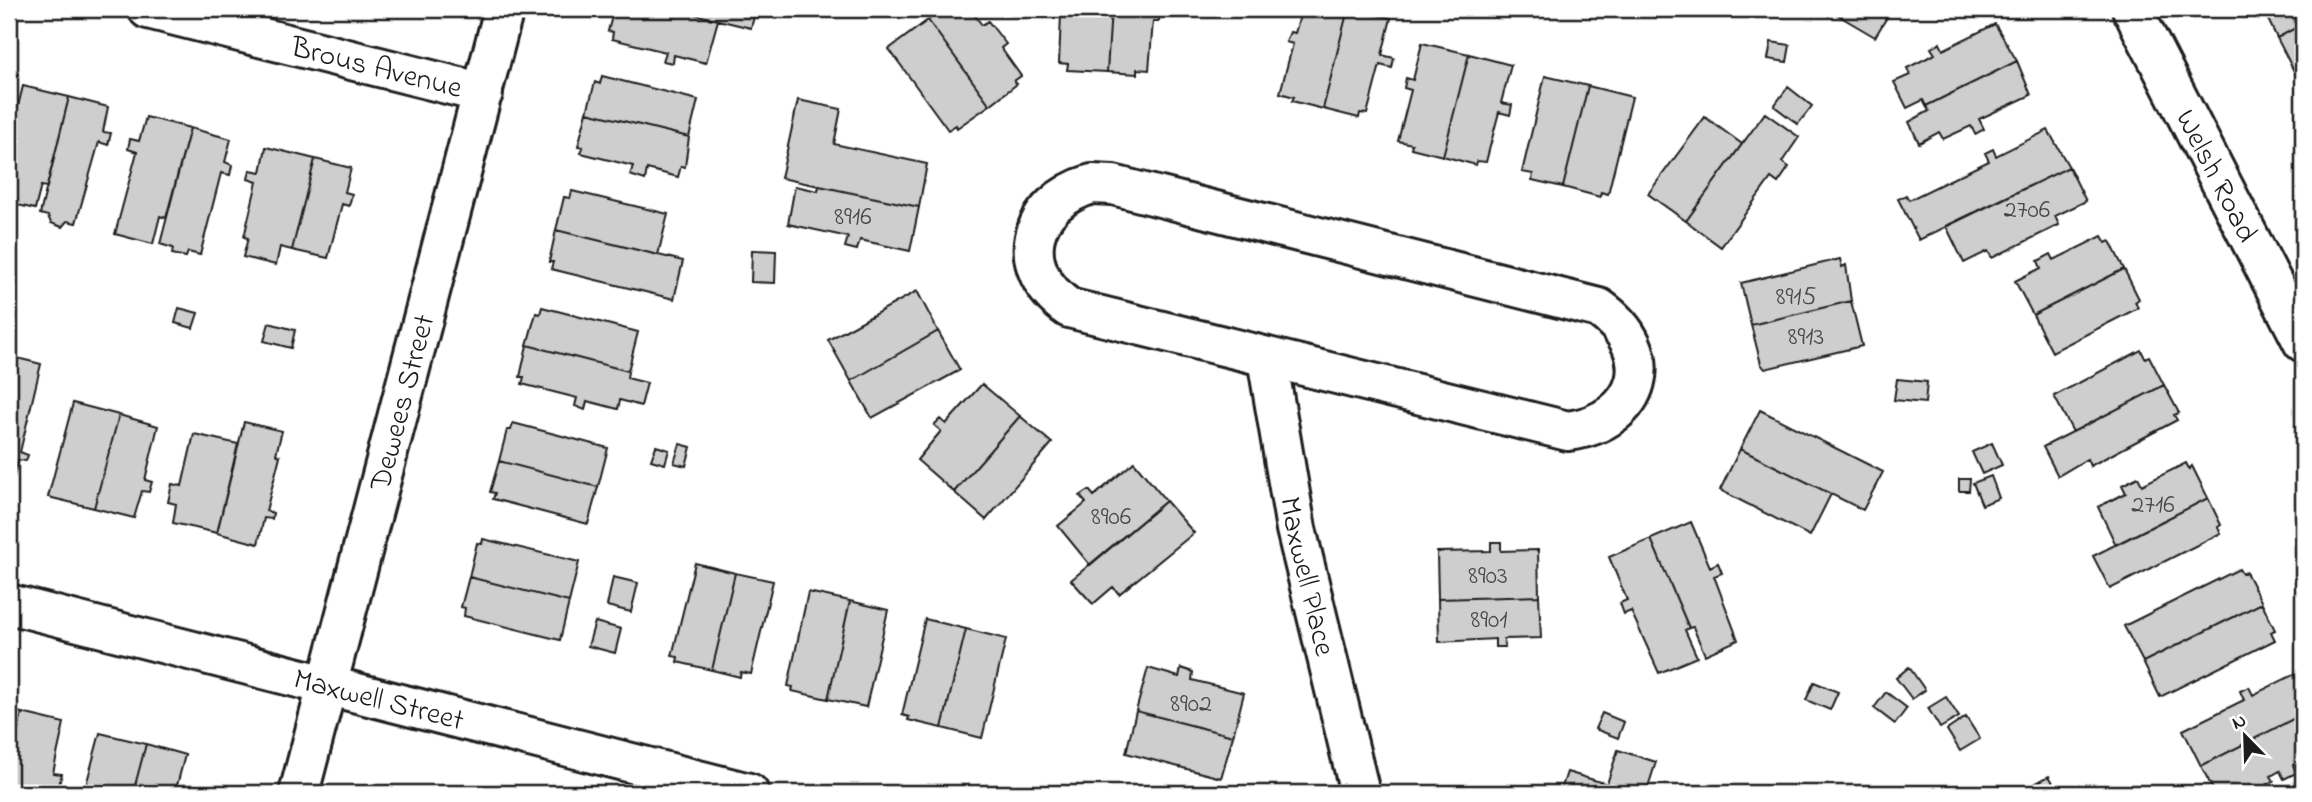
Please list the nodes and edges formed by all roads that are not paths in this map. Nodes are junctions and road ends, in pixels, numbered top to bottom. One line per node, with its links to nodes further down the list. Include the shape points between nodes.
1 (148, 9): 4 (street, Brous Avenue)
2 (503, 9): 4 (street, Dewees Street)
3 (2132, 9): 5 (street, Welsh Road)
4 (483, 93): 8 (street, Dewees Street)
5 (2303, 342)
6 (1267, 358): 6 (street, via 1567,431 1610,419 1626,403 1635,382 1636,360 1630,339 1617,321 1599,308 1113,185 1092,184 1072,190 1054,201 1041,218 1034,238 1040,279 1052,296 1069,308); 11 (street, Maxwell Place, via 1296,529)
7 (9, 604): 8 (street, Maxwell Street)
8 (328, 683): 9 (street, Dewees Street); 10 (street, Maxwell Street)
9 (299, 793)
10 (749, 793)
11 (1360, 793)

